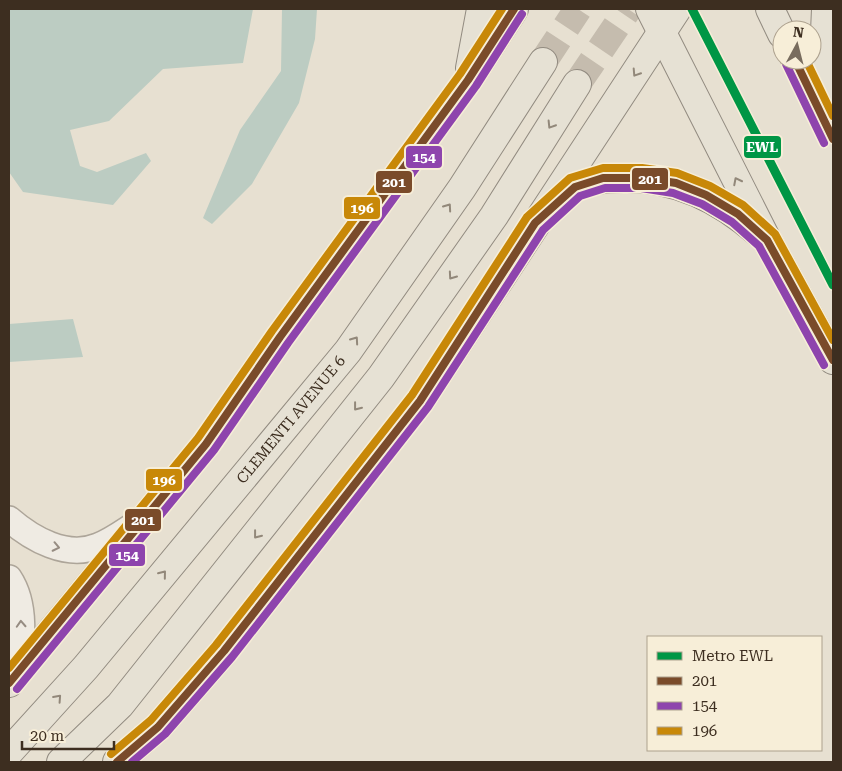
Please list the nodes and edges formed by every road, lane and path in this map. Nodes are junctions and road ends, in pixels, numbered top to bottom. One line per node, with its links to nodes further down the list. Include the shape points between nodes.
1 (481, 9): 8 (main road)
2 (514, 9): 8 (main road)
3 (678, 9): 5 (main road)
4 (826, 9): 10 (main road, via 824,54)
5 (656, 20): 11 (main road, one-way to 11); 12 (main road, one-way to 5)
6 (543, 62): 18 (main road, CLEMENTI AVENUE 6, one-way to 6, via 86,667 348,351 462,188)
7 (800, 70): 10 (main road)
8 (468, 80): 15 (main road, via 206,444)
9 (577, 84): 19 (main road, one-way to 19, via 494,216 381,377 120,705)
10 (830, 132)
11 (535, 222): 12 (main road, via 575,188 603,178 642,178 676,183 706,195 738,214); 20 (main road, via 420,401 224,651 158,727)
12 (768, 240): 13 (main road)
13 (833, 360)
14 (9, 519): 15 (street, one-way to 15, via 48,545 74,550 98,546)
15 (143, 520): 17 (main road)
16 (9, 578): 17 (street, one-way to 16, via 22,639 20,610 15,587)
17 (13, 678)
18 (9, 752)
19 (61, 762)
20 (117, 762)

